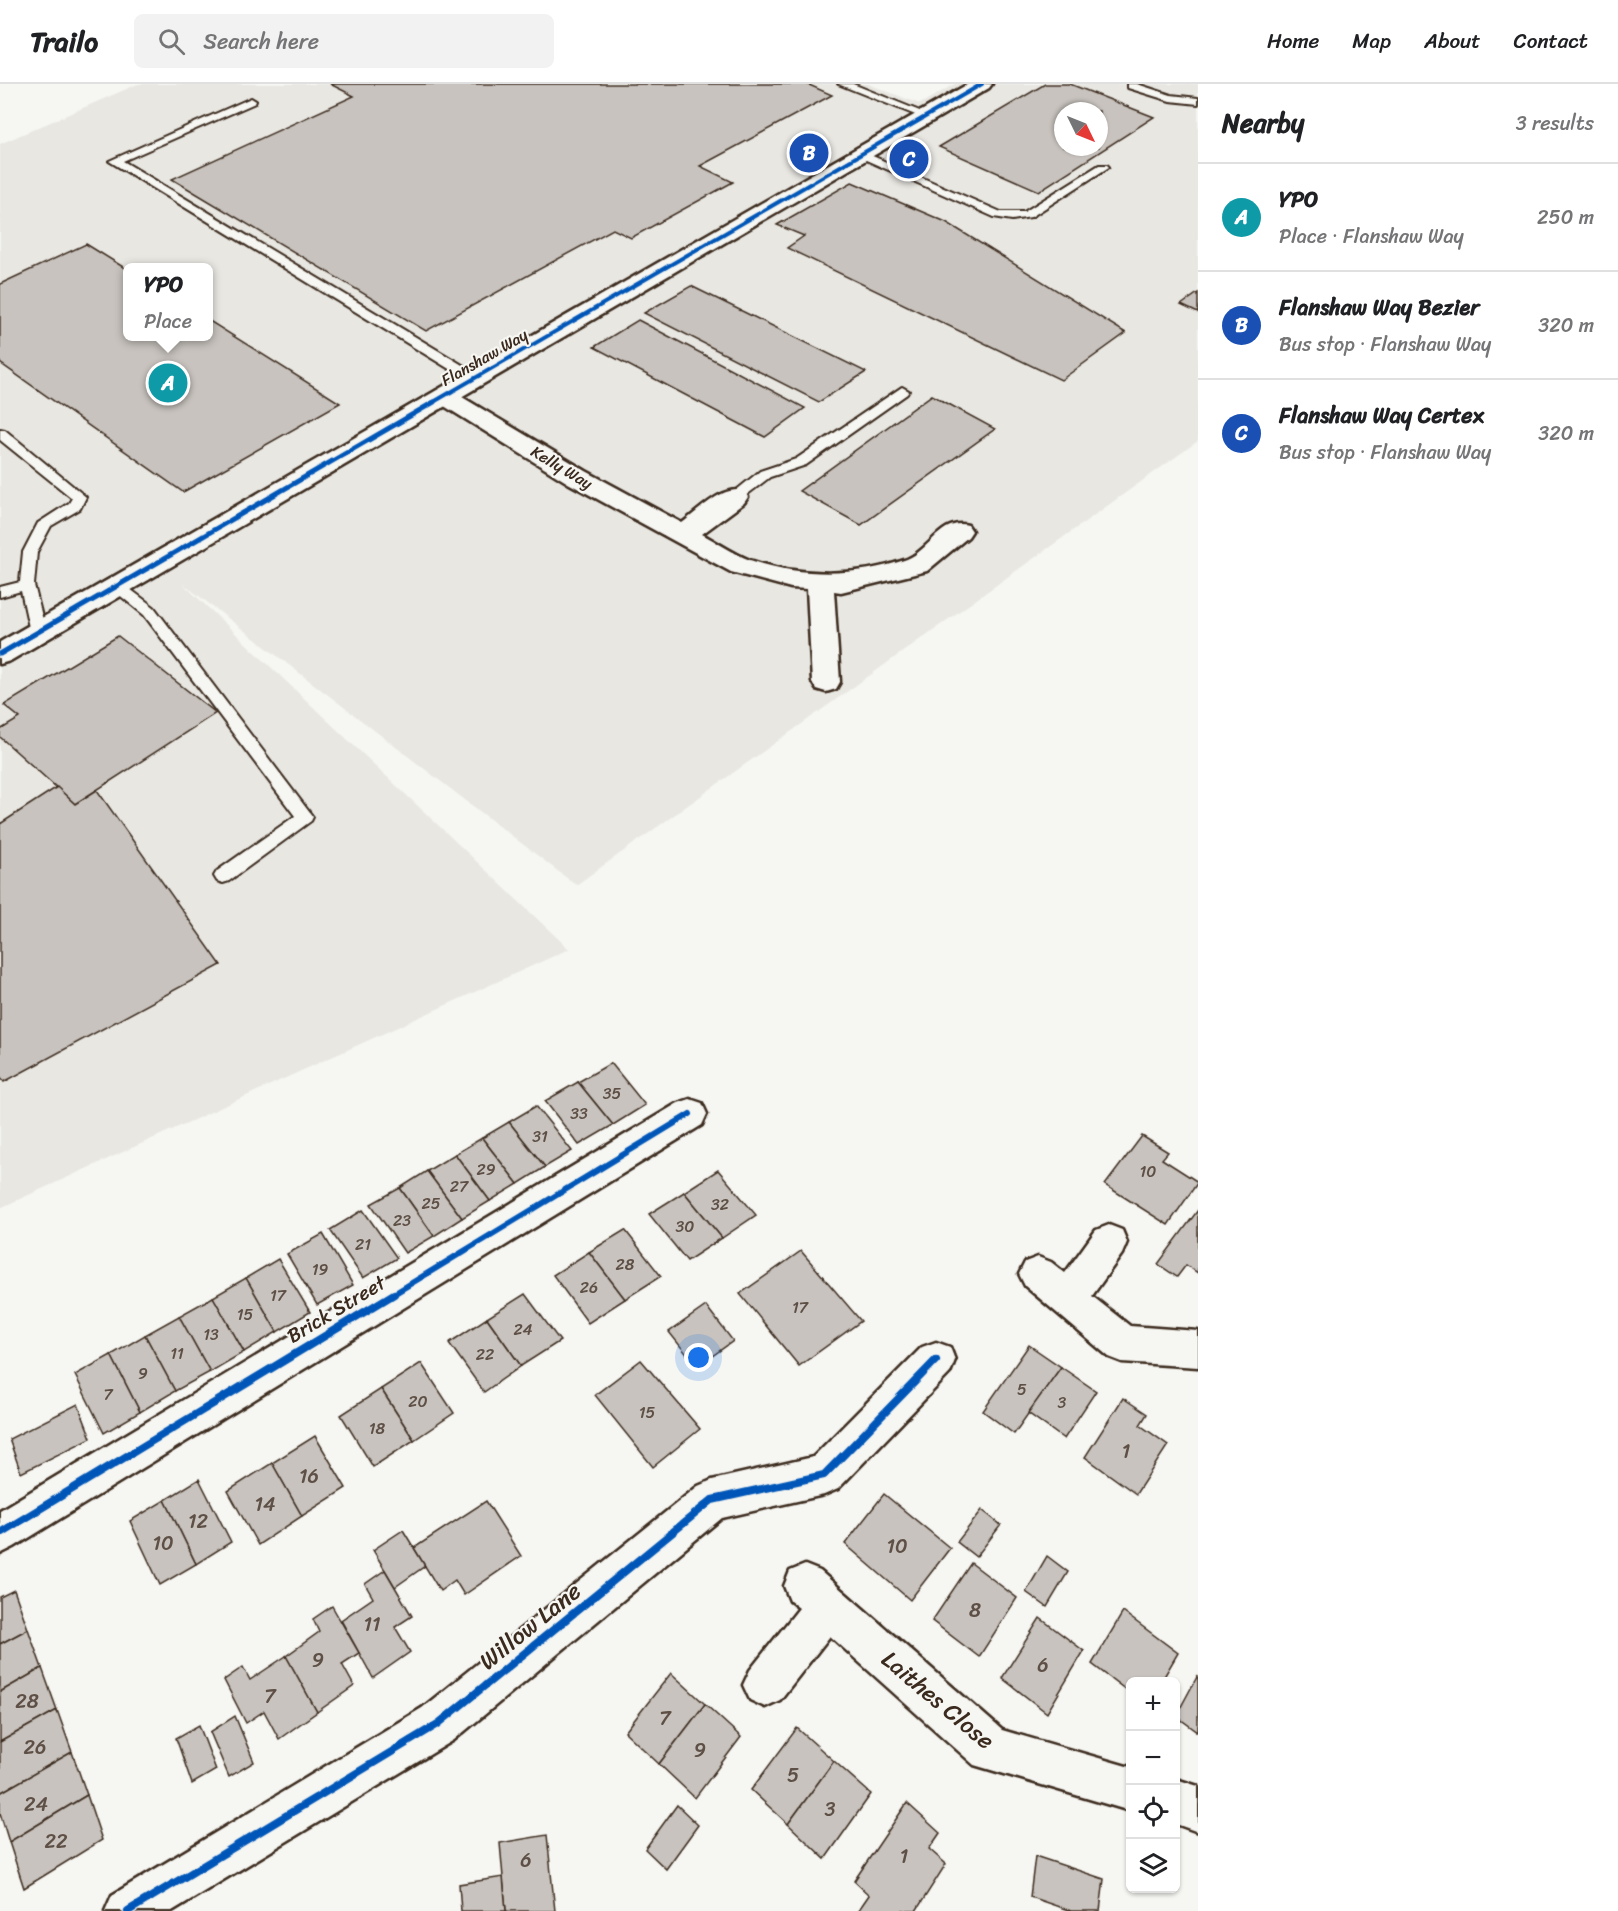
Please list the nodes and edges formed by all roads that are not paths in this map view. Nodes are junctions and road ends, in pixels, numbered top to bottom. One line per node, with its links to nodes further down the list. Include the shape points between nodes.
1 (843, 84): 6 (lane)
2 (974, 85): 6 (street, Flanshaw Way)
3 (1132, 86): 5 (lane, via 1170,98)
4 (251, 101): 9 (lane, via 115,160)
5 (1198, 101)
6 (927, 116): 7 (street, Flanshaw Way)
7 (861, 154): 8 (lane, via 1012,218 1027,215); 9 (street, Flanshaw Way)
8 (1103, 167)
9 (474, 378): 11 (street, Flanshaw Way)
10 (902, 391): 13 (lane, via 801,462 765,474)
11 (444, 396): 15 (street, Kelly Way, via 577,477); 18 (street, Flanshaw Way)
12 (0, 433): 17 (lane, via 79,497 75,506 45,523 30,552)
13 (735, 497): 15 (street)
14 (959, 531): 16 (street, Kelly Way, via 918,564 841,583)
15 (683, 535): 16 (street, Kelly Way, via 740,566 791,579)
16 (820, 581): 22 (street)
17 (27, 585): 19 (lane); 20 (lane)
18 (117, 586): 20 (street, Flanshaw Way); 23 (lane, via 149,612 305,817)
19 (0, 592)
20 (39, 632): 21 (street, Flanshaw Way)
21 (0, 654)
22 (826, 682)
23 (223, 876)
24 (690, 1114): 30 (street, Brick Street)
25 (1109, 1242): 27 (street)
26 (1038, 1275): 27 (street)
27 (1068, 1299): 28 (street, via 1122,1344)
28 (1198, 1349)
29 (936, 1360): 35 (street, Willow Lane, via 824,1476 712,1500 438,1724)
30 (0, 1533)
31 (765, 1685): 32 (street, Laithes Close, via 816,1596 990,1749)
32 (1126, 1788)
33 (1180, 1803): 34 (street)
34 (1198, 1809)
35 (128, 1911)

